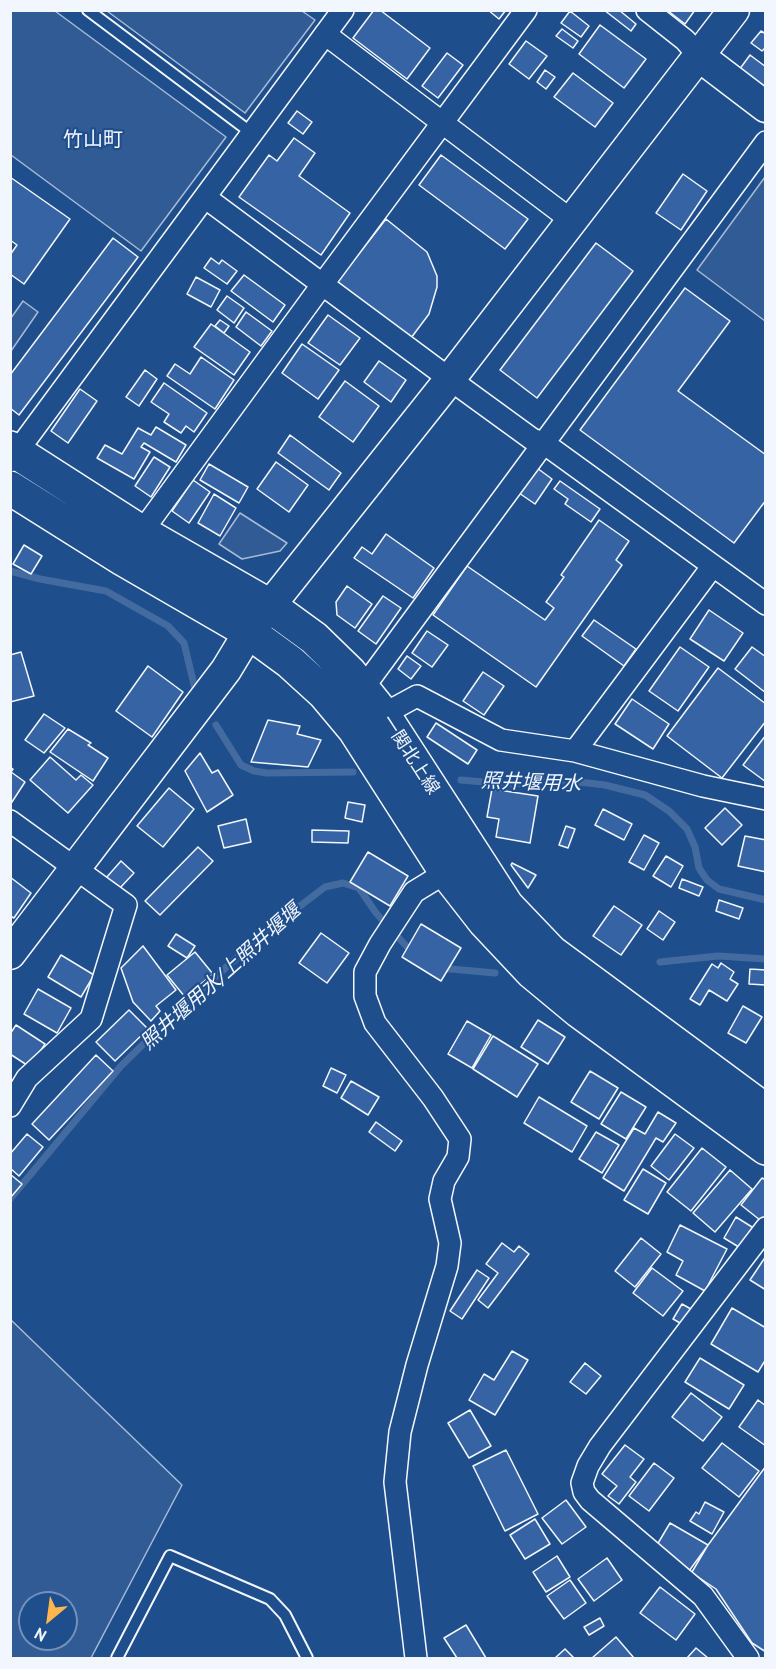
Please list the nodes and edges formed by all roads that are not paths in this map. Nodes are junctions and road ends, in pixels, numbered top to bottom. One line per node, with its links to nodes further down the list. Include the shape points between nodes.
1 (88, 10): 10 (lane)
2 (343, 10): 6 (street)
3 (526, 10): 9 (street)
4 (647, 10): 7 (street)
5 (734, 10): 7 (street)
6 (325, 34): 9 (street); 10 (street)
7 (699, 56): 8 (street); 13 (street)
8 (765, 107)
9 (443, 123): 13 (street); 14 (street)
10 (253, 134): 12 (street)
11 (765, 142): 16 (street)
12 (206, 198): 14 (street); 17 (street)
13 (571, 220): 15 (street)
14 (322, 285): 15 (street); 19 (street)
15 (450, 379): 16 (street, via 532,439); 23 (street)
16 (545, 444): 21 (street); 25 (street)
17 (12, 454): 19 (main road, 一関北上線)
18 (10, 488): 20 (main road, 一関北上線)
19 (141, 532): 20 (street); 23 (main road, 一関北上線)
20 (123, 559): 24 (main road, 一関北上線)
21 (712, 567): 22 (street); 28 (street)
22 (765, 604)
23 (270, 606): 24 (street); 25 (main road, 一関北上線, via 314,638)
24 (249, 632): 27 (main road, 一関北上線, via 324,693); 32 (street, via 226,670)
25 (363, 688): 26 (main road, 一関北上線)
26 (383, 714): 27 (street); 28 (street, via 417,696 501,740); 31 (main road, 一関北上線)
27 (355, 730): 33 (main road, 一関北上線)
28 (575, 751): 29 (street)
29 (765, 800)
30 (10, 821): 32 (street)
31 (474, 856): 33 (street); 36 (main road, 一関北上線, via 507,906 551,952)
32 (75, 869): 34 (street); 35 (street, via 126,905 91,1019 27,1078)
33 (446, 872): 37 (main road, 一関北上線, via 485,922 532,972); 41 (street, via 414,891 365,972 365,996 375,1023 460,1139 458,1157 444,1181 440,1199 450,1243 447,1266 400,1432 395,1482)
34 (10, 954)
35 (10, 1106)
36 (765, 1112)
37 (765, 1148)
38 (765, 1228): 42 (street, via 600,1446 582,1483 590,1500 703,1596)
39 (117, 1659): 40 (lane, via 170,1556 270,1599 285,1615)
40 (307, 1659)
41 (416, 1659)
42 (748, 1659)

